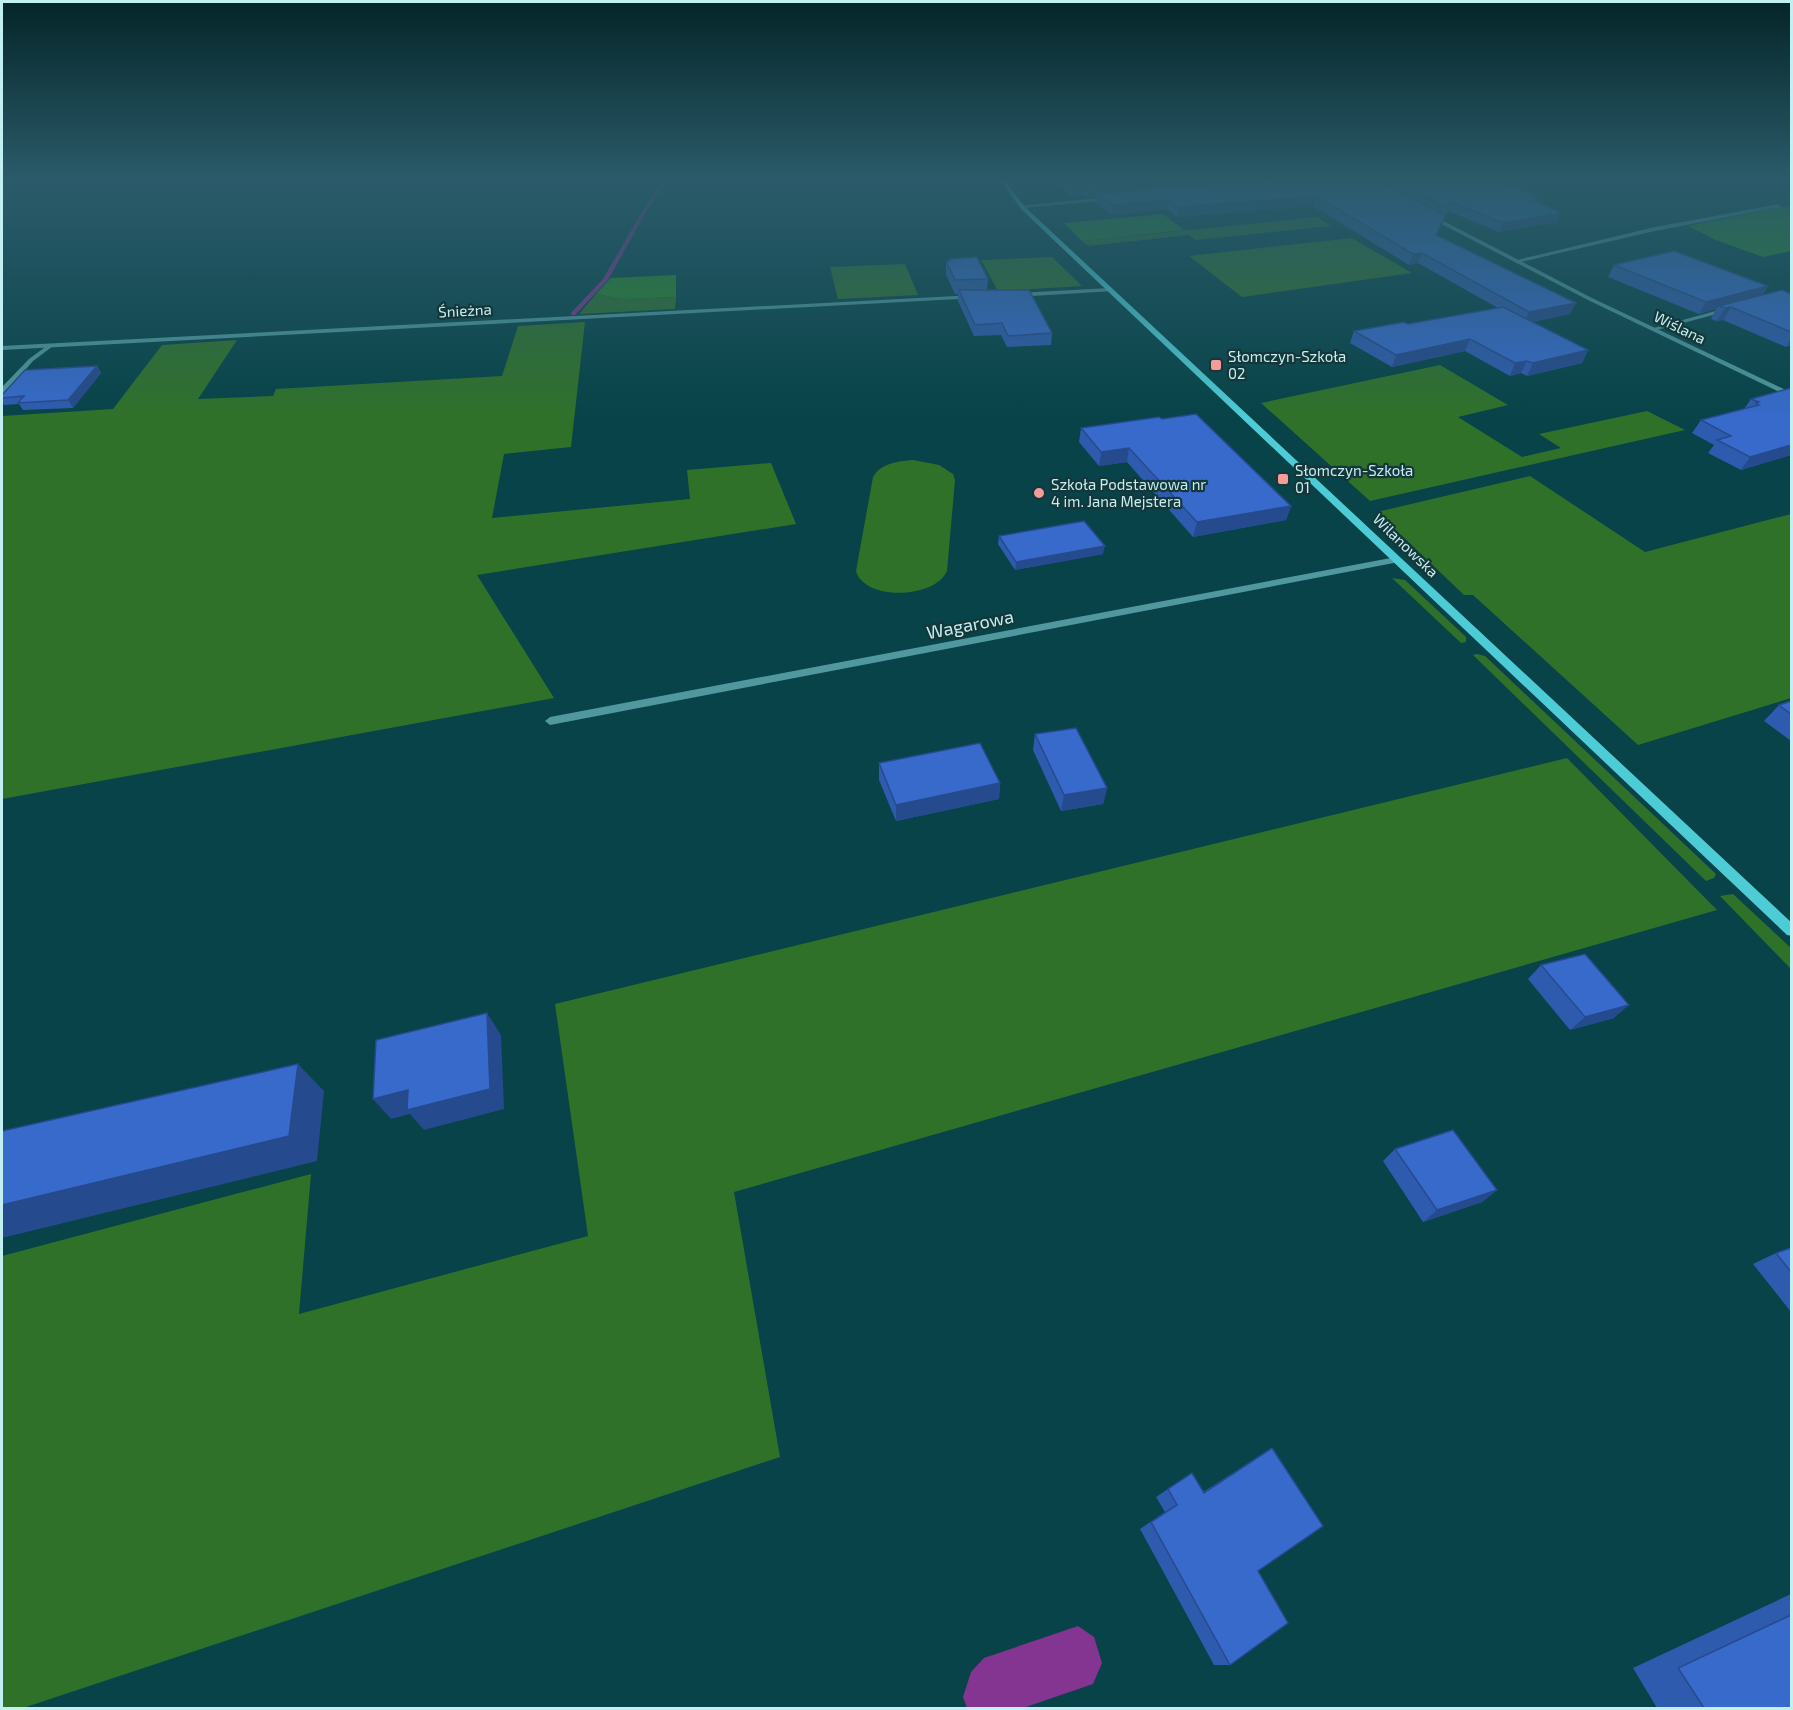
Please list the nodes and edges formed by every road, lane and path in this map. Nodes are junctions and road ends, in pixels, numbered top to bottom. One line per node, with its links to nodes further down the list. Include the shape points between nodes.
1 (1079, 260): 4 (main road, Wilanowska)
2 (1521, 260): 3 (street)
3 (1516, 261): 8 (street, Wiślana)
4 (1111, 290): 5 (street); 13 (main road, Wilanowska)
5 (1003, 295)
6 (980, 297): 9 (street, Śnieżna)
7 (1740, 306): 8 (street)
8 (1653, 329): 12 (street, Wiślana)
9 (50, 346): 10 (street, Śnieżna); 11 (street)
10 (2, 348)
11 (2, 391)
12 (1791, 396)
13 (1396, 560): 14 (street, Wagarowa); 15 (main road, Wilanowska)
14 (550, 721)
15 (1791, 931)

